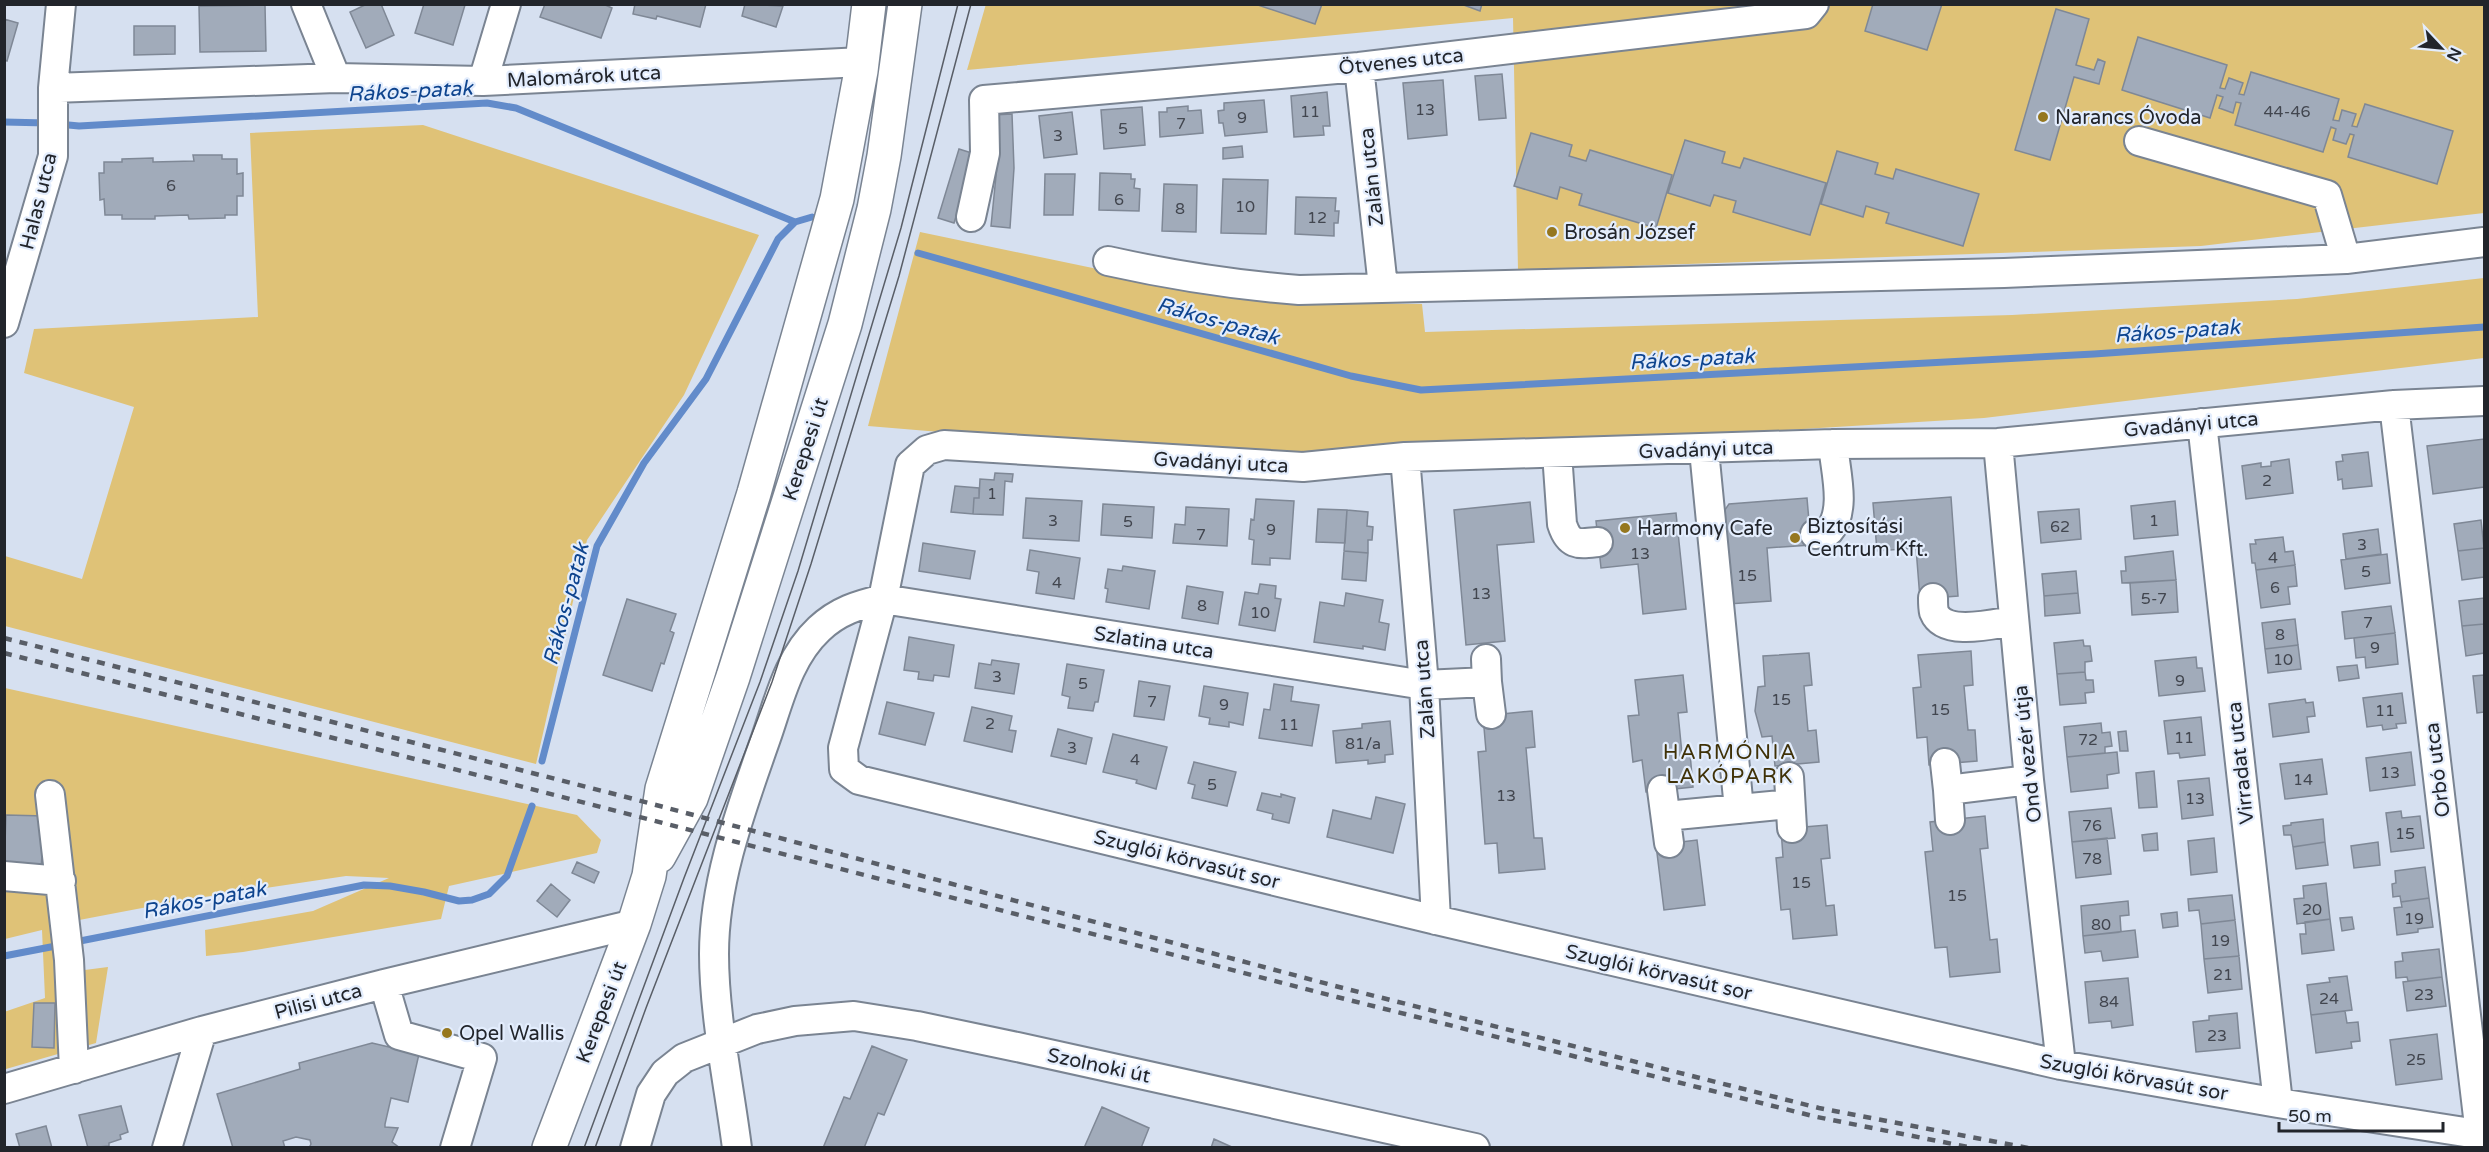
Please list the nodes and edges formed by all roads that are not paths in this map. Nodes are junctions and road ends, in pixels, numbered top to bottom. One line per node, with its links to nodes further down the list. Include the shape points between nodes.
1 (61, 4): 13 (street, Halas utca)
2 (306, 4): 10 (street)
3 (506, 4): 11 (street)
4 (868, 4): 8 (main road, Kerepesi út)
5 (905, 4): 12 (main road, Kerepesi út)
6 (919, 4): 12 (main road)
7 (1814, 4): 9 (street, Ötvenes utca, via 1806,14)
8 (862, 62): 11 (street, Malomárok utca); 43 (main road, Kerepesi út, via 837,199 754,493 662,789)
9 (1359, 67): 15 (street, Ötvenes utca, via 984,100 985,153); 19 (street, Zalán utca)
10 (336, 78): 11 (street, Malomárok utca); 13 (street, Malomárok utca)
11 (483, 81)
12 (894, 87): 43 (main road, Kerepesi út, via 874,209 845,324 691,798)
13 (53, 98): 20 (street, Halas utca, via 53,156)
14 (2139, 141): 17 (street, via 2327,195)
15 (971, 217)
16 (2484, 242): 17 (street)
17 (2346, 259): 19 (street, via 2004,273)
18 (1108, 261): 19 (street, via 1174,276 1245,285 1299,290)
19 (1383, 287)
20 (4, 323)
21 (2484, 401): 22 (street, Gvadányi utca)
22 (2394, 405): 23 (street, Gvadányi utca); 54 (street, Orbó utca)
23 (2202, 423): 24 (street, Gvadányi utca); 53 (street, Virradat utca)
24 (1998, 442): 25 (street, Gvadányi utca); 33 (street, Ond vezér útja)
25 (1833, 444): 26 (street, Gvadányi utca); 29 (street, via 1838,504 1834,525)
26 (1704, 450): 27 (street, Gvadányi utca); 39 (street)
27 (1557, 453): 28 (street, Gvadányi utca); 30 (street, via 1565,534 1580,544)
28 (1405, 457): 32 (street, Gvadányi utca, via 1303,467 944,445 927,450 910,465); 34 (street, Zalán utca)
29 (1815, 534)
30 (1598, 542)
31 (1933, 598): 33 (street, via 1934,612 1951,626)
32 (883, 599): 34 (street, Szlatina utca); 45 (street, Szuglói körvasút sor, via 843,748 844,769 859,780); 49 (street, via 849,608 826,624 791,666 744,801 722,884 714,953)
33 (2013, 621): 36 (street, Ond vezér útja)
34 (1424, 685): 35 (street, Szlatina utca, via 1486,671); 45 (street, Zalán utca)
35 (1491, 714)
36 (2029, 780): 41 (street, via 1947,777); 50 (street, Ond vezér útja)
37 (50, 795): 44 (street)
38 (1790, 803): 39 (street)
39 (1739, 809): 40 (street)
40 (1666, 817)
41 (1950, 820)
42 (4, 876): 44 (street)
43 (649, 876): 46 (main road, Kerepesi út)
44 (61, 881): 51 (street)
45 (1436, 920): 50 (street, Szuglói körvasút sor)
46 (634, 924): 47 (street, Pilisi utca); 57 (main road, Kerepesi út)
47 (384, 984): 48 (street, Pilisi utca); 56 (street, via 399,1035 482,1059)
48 (202, 1031): 51 (street, Pilisi utca); 55 (street)
49 (723, 1042): 58 (street, via 684,1058 665,1073 651,1094); 59 (street); 60 (street, Szolnoki út, via 795,1021 854,1016 1040,1052)
50 (2061, 1065): 53 (street, Szuglói körvasút sor)
51 (74, 1069): 52 (street, Pilisi utca)
52 (4, 1089)
53 (2278, 1103): 54 (street, Szuglói körvasút sor)
54 (2482, 1134)
55 (167, 1148)
56 (455, 1148)
57 (549, 1148)
58 (635, 1148)
59 (737, 1148)
60 (1475, 1148)

